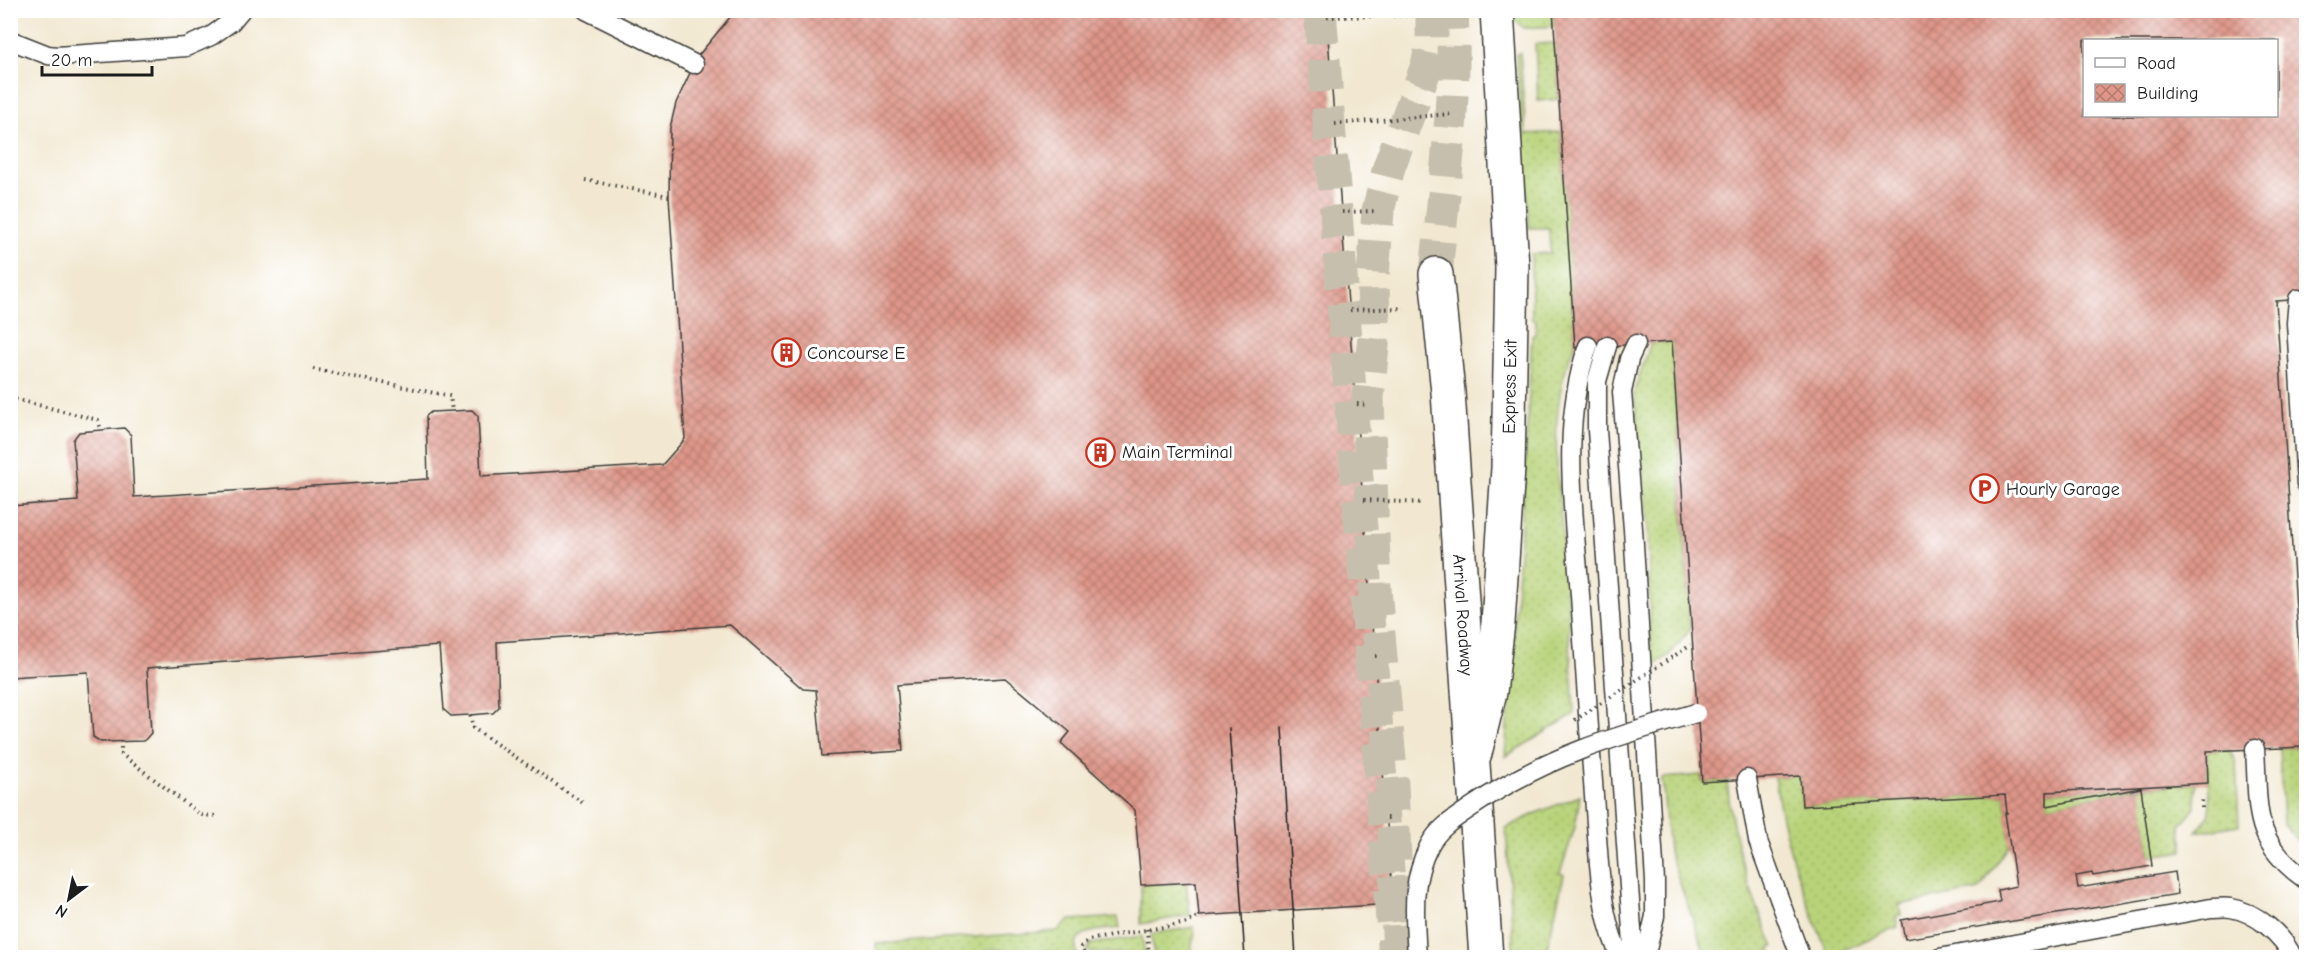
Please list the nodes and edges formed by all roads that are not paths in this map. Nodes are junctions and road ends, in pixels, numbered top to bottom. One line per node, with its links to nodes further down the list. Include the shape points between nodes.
1 (241, 10): 4 (lane, via 211,36 186,47 57,56)
2 (586, 10): 5 (lane)
3 (1497, 10): 14 (street, Express Exit, via 1512,267 1508,468 1490,692)
4 (10, 40)
5 (694, 64)
6 (1436, 274): 14 (street, Arrival Roadway, via 1448,392)
7 (2298, 299): 11 (lane, via 2296,323)
8 (1636, 344): 21 (lane, via 1622,392 1655,880 1655,916)
9 (1588, 346): 19 (lane, via 1573,408 1572,480 1599,864 1606,916)
10 (1607, 346): 20 (lane, bridge, via 1595,405)
11 (2307, 484)
12 (1695, 712): 17 (lane, bridge, via 1546,763 1490,795 1438,832 1425,854 1413,896)
13 (2255, 750): 16 (lane, via 2259,813 2265,839)
14 (1473, 761): 18 (street, Arrival Roadway)
15 (1748, 779): 22 (lane, via 1758,841)
16 (2307, 880)
17 (1417, 957)
18 (1486, 957)
19 (1621, 957)
20 (1634, 957)
21 (1645, 957)
22 (1801, 957)
23 (1939, 957): 24 (lane, via 2211,908 2231,908 2251,915 2274,931)
24 (2293, 957)

